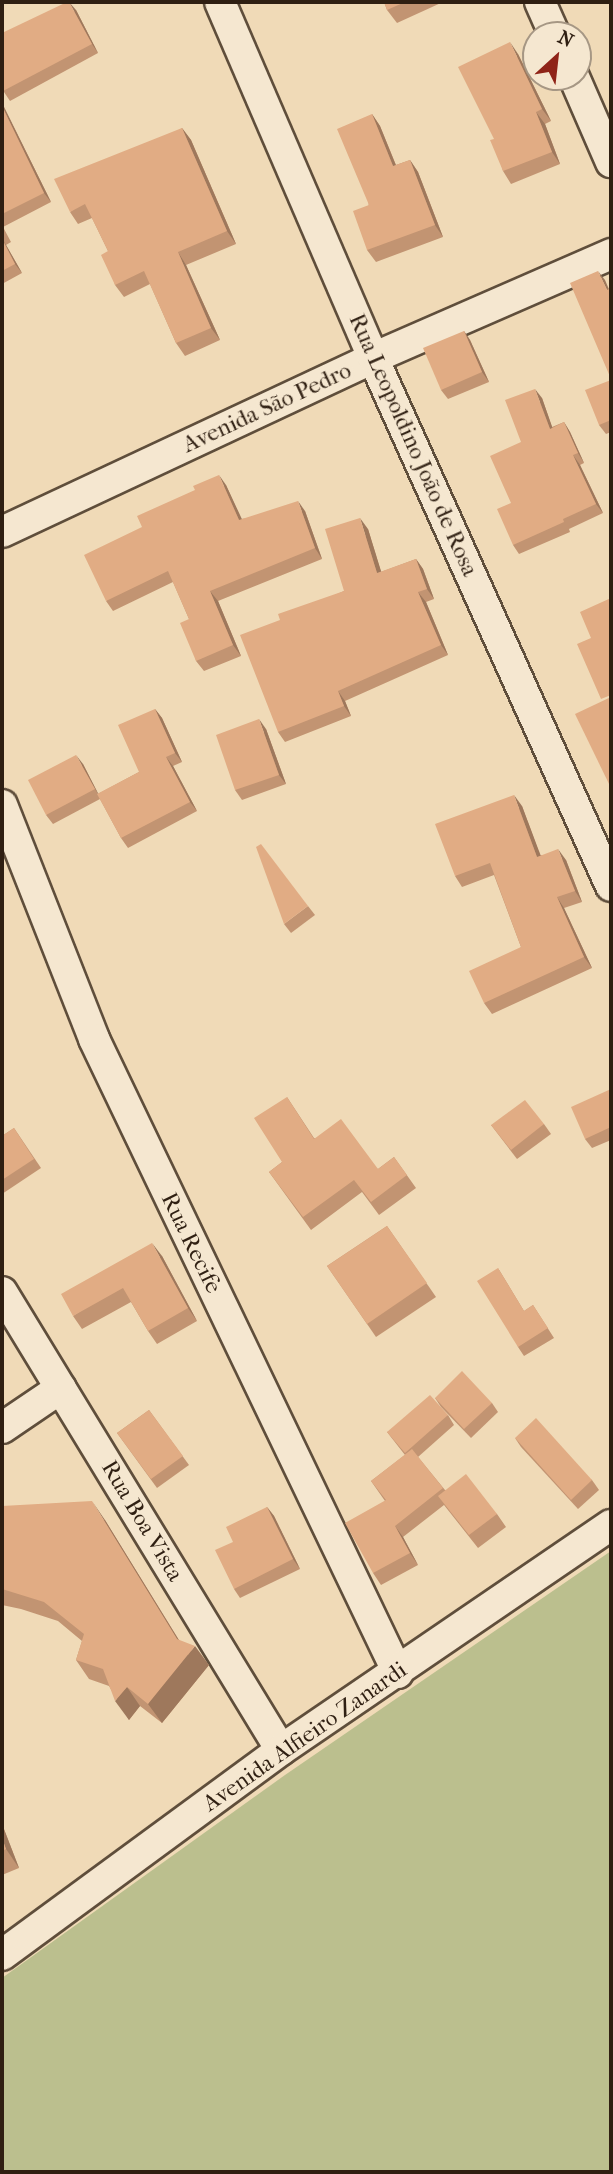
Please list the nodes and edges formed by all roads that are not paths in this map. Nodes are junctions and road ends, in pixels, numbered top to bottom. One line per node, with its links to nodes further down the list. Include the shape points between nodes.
1 (220, 2): 7 (street, Rua Leopoldino João de Rosa)
2 (540, 2): 3 (street)
3 (549, 21)
4 (580, 91): 5 (street)
5 (611, 162)
6 (611, 254): 7 (street, Avenida São Pedro)
7 (373, 358): 8 (street, Avenida São Pedro); 10 (street, Rua Leopoldino João de Rosa)
8 (2, 532)
9 (2, 805): 15 (street, Rua Recife, via 94,1040)
10 (611, 886)
11 (2, 1292): 12 (street, Rua Boa Vista)
12 (61, 1388): 13 (street); 16 (street, Rua Boa Vista)
13 (2, 1428)
14 (611, 1525): 15 (street, Avenida Alfieiro Zanardi)
15 (398, 1673): 16 (street, Avenida Alfieiro Zanardi)
16 (281, 1750): 17 (street, Avenida Alfieiro Zanardi)
17 (2, 1955)

